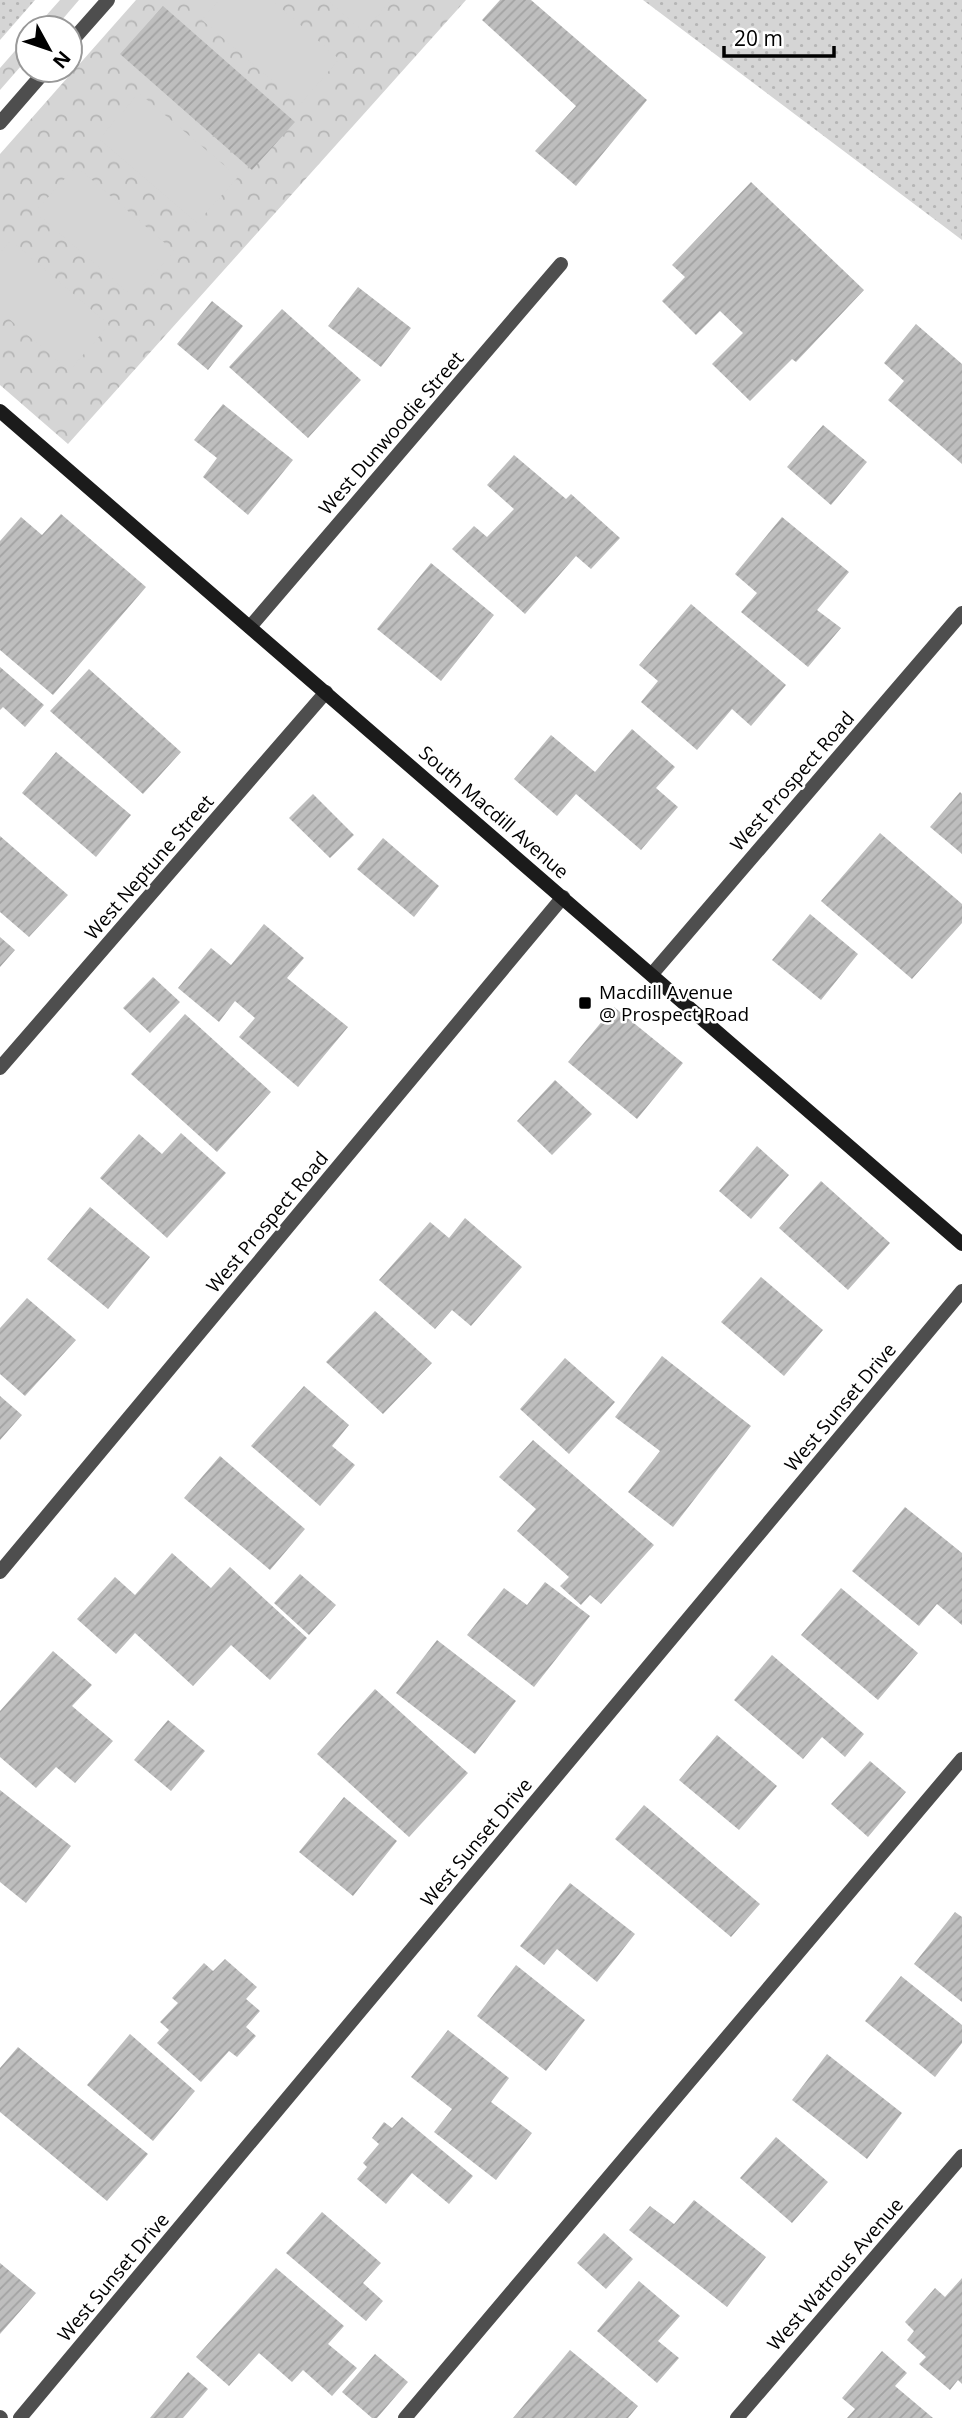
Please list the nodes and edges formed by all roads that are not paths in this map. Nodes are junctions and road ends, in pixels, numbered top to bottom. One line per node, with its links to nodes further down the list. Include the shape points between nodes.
1 (104, 1): 2 (street)
2 (84, 26)
3 (34, 84): 4 (street)
4 (0, 122)
5 (561, 264): 8 (street, West Dunwoodie Street)
6 (2, 418): 8 (street, South Macdill Avenue)
7 (962, 613): 11 (street, West Prospect Road)
8 (250, 627): 9 (street, South Macdill Avenue)
9 (326, 692): 10 (street, South Macdill Avenue); 12 (street, West Neptune Street)
10 (563, 897): 11 (street, South Macdill Avenue); 15 (street, West Prospect Road)
11 (652, 974): 13 (street, South Macdill Avenue)
12 (0, 1068)
13 (962, 1244)
14 (962, 1291): 18 (street, West Sunset Drive)
15 (0, 1572)
16 (962, 1759): 19 (street)
17 (962, 2156): 20 (street, West Watrous Avenue)
18 (20, 2418)
19 (405, 2418)
20 (737, 2418)

